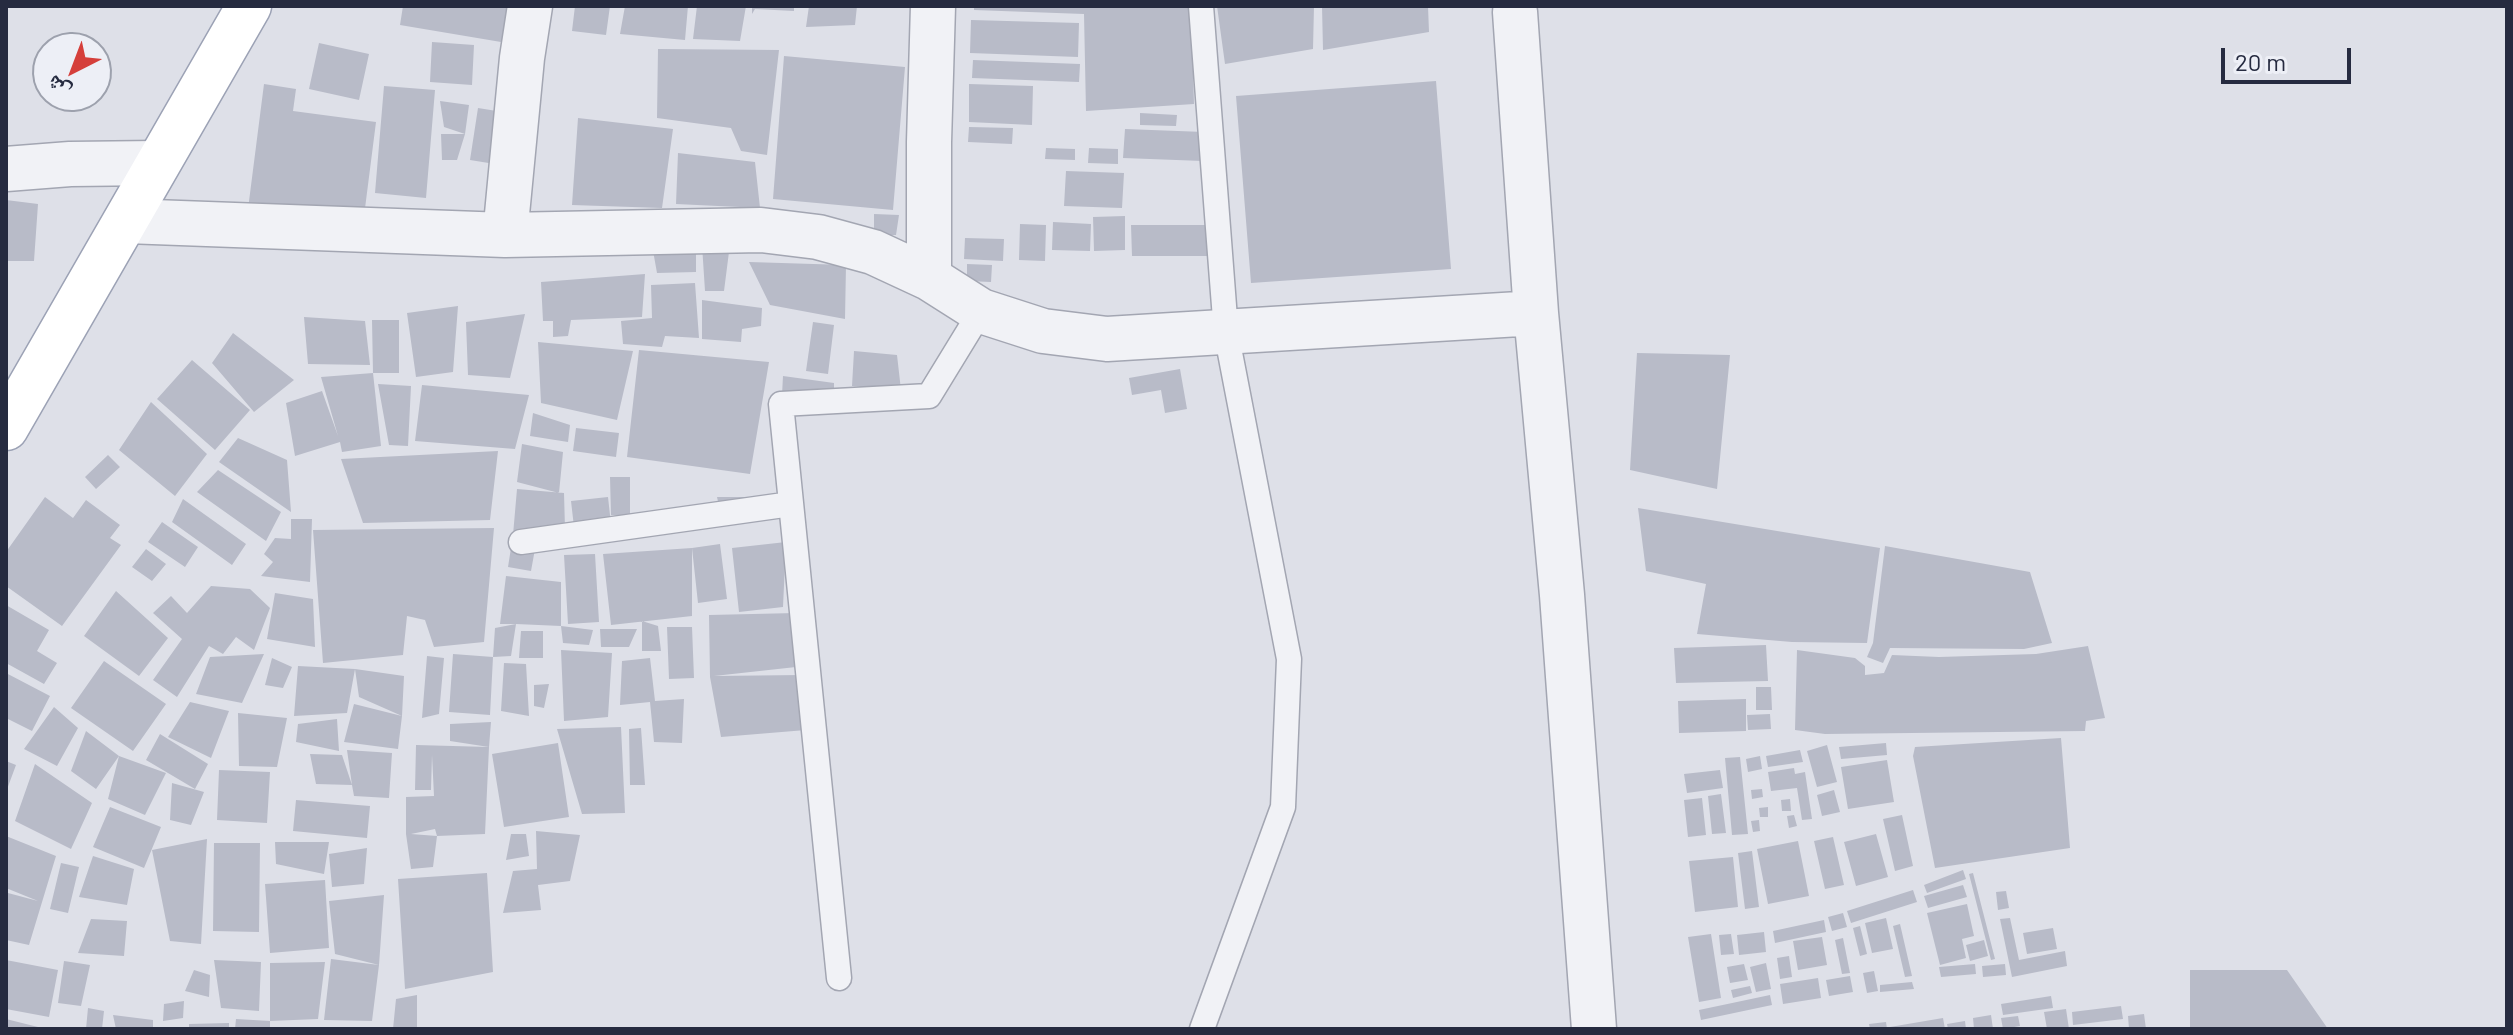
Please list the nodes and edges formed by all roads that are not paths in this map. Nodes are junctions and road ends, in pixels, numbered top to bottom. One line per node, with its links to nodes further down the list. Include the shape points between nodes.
1 (249, 6): 6 (main road)
2 (530, 6): 9 (street)
3 (933, 6): 10 (street)
4 (1201, 6): 13 (lane)
5 (1515, 12): 12 (street)
6 (157, 163): 7 (street); 8 (main road)
7 (6, 169)
8 (126, 221): 9 (street); 14 (main road)
9 (505, 235): 10 (street, via 761,230 818,237 873,252)
10 (929, 278): 11 (street)
11 (981, 311): 13 (street, via 1043,331 1107,339); 15 (lane, via 929,396 781,404)
12 (1536, 313): 13 (street); 19 (street)
13 (1226, 332): 18 (lane, via 1289,659 1283,807)
14 (6, 428)
15 (791, 504): 16 (lane); 17 (lane)
16 (521, 542)
17 (839, 978)
18 (1202, 1029)
19 (1594, 1029)

